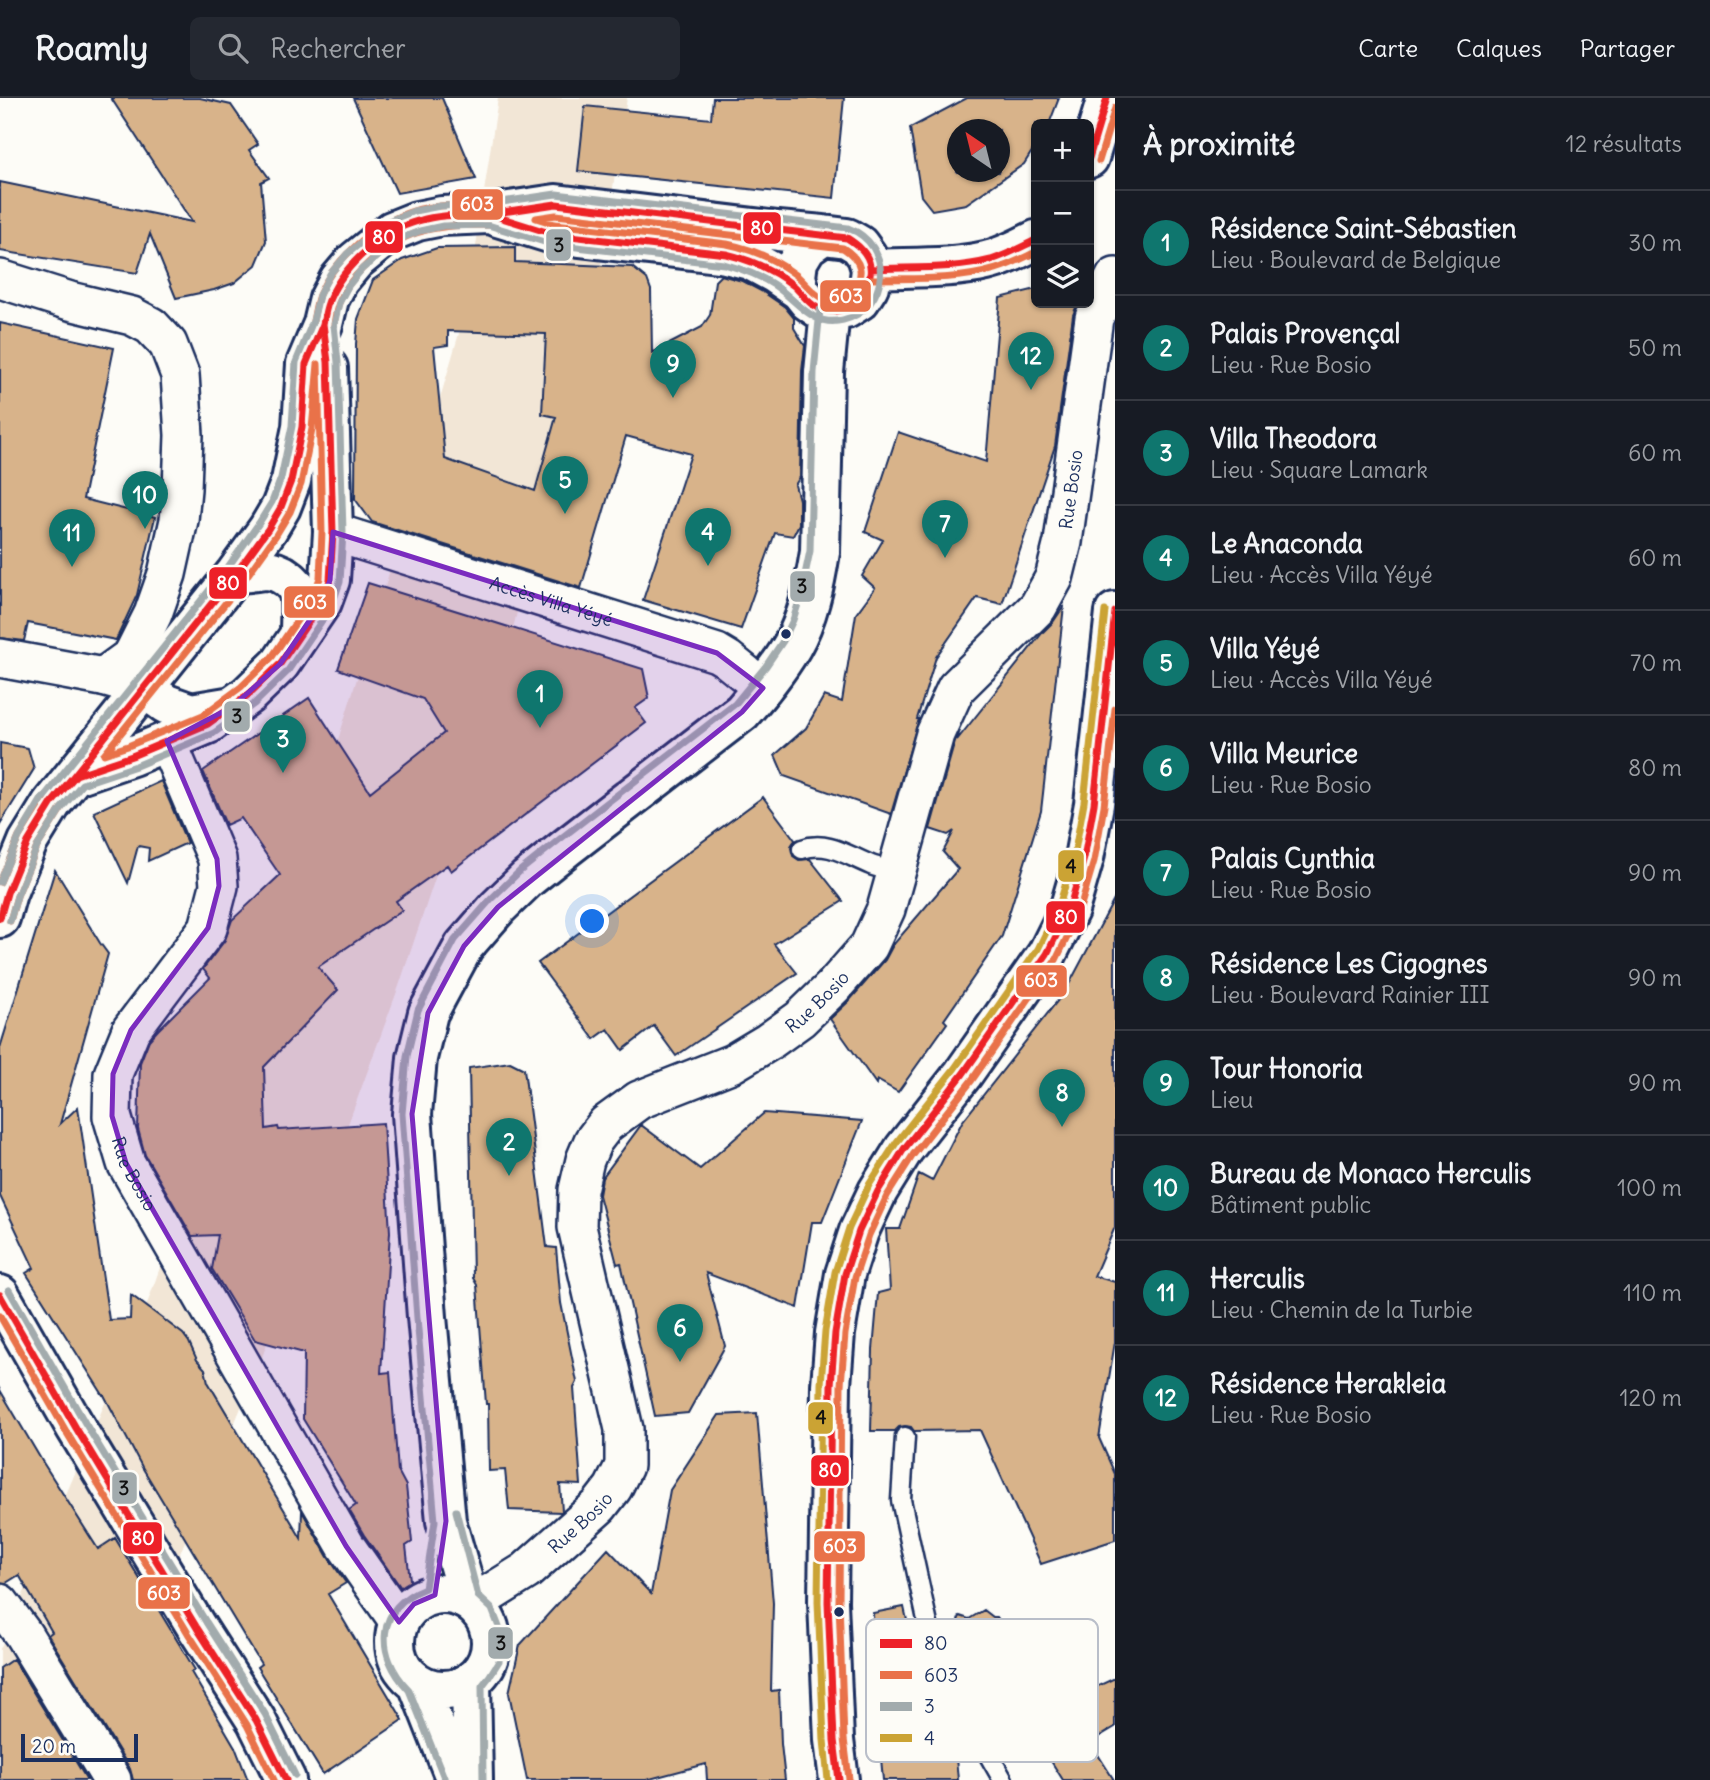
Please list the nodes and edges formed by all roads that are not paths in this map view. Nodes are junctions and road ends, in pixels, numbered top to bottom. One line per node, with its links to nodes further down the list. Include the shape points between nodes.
1 (1107, 98): 2 (main road)
2 (1094, 141)
3 (489, 214): 4 (main road, via 556,204); 9 (main road, via 553,234 750,260); 10 (main road, via 442,216 392,231 339,280 328,299)
4 (823, 235): 6 (main road, via 847,238 859,245); 9 (main road, via 807,246 796,276)
5 (1031, 243): 6 (main road, via 985,261)
6 (871, 269): 9 (main road, via 869,286 860,300 846,309)
7 (1115, 277): 24 (street, Rue Bosio, via 1094,318 1054,578 1038,607 956,688 935,734)
8 (4, 279): 14 (street, via 132,316 151,326 168,344 180,375 182,489 167,574)
9 (815, 301): 19 (main road, via 824,372 822,522 816,579 796,638)
10 (323, 324): 11 (main road); 12 (main road, via 306,364 302,427 291,481 268,529)
11 (333, 532): 15 (main road, via 330,579 322,602); 19 (street, Accès Villa Yéyé, via 717,653)
12 (236, 573): 15 (main road, via 266,570 295,585 300,598); 18 (main road)
13 (1115, 612): 39 (main road, via 1094,804 1069,910 1047,954 897,1159 859,1231 845,1274 835,1333 830,1412 828,1602)
14 (153, 614): 17 (street, via 132,656); 18 (street)
15 (300, 634): 20 (main road, via 280,664)
16 (0, 658): 17 (street)
17 (103, 677): 18 (street)
18 (154, 677): 20 (main road, via 166,704 191,713); 21 (main road); 22 (main road)
19 (763, 688): 28 (main road, via 742,712 567,847 498,907 464,946 428,1013 417,1058 412,1114 446,1521)
20 (232, 706): 21 (main road, via 208,724)
21 (167, 741): 22 (main road); 31 (street, Rue Bosio, via 217,859 219,886 208,928 131,1030 113,1074 112,1116 126,1163 346,1545)
22 (76, 775): 25 (main road, via 28,842)
23 (802, 849): 24 (lane, via 830,847)
24 (897, 873): 28 (street, Rue Bosio, via 887,909 869,946 800,1019 733,1063 639,1100 606,1124 593,1141 578,1190 577,1227 624,1429 624,1466 599,1506 526,1571)
25 (3, 901)
26 (0, 1295): 36 (main road, via 76,1428 256,1720)
27 (905, 1437): 30 (lane, via 901,1500)
28 (459, 1600): 31 (main road, via 424,1598); 32 (main road, via 483,1615 489,1628 489,1658)
29 (0, 1603): 35 (street)
30 (927, 1619)
31 (399, 1622): 33 (main road, via 397,1657)
32 (471, 1682): 33 (main road, via 436,1690); 38 (main road)
33 (418, 1684): 37 (main road)
34 (993, 1762): 40 (lane)
35 (111, 1780)
36 (286, 1780)
37 (456, 1780)
38 (473, 1780)
39 (839, 1780)
40 (1003, 1780)

